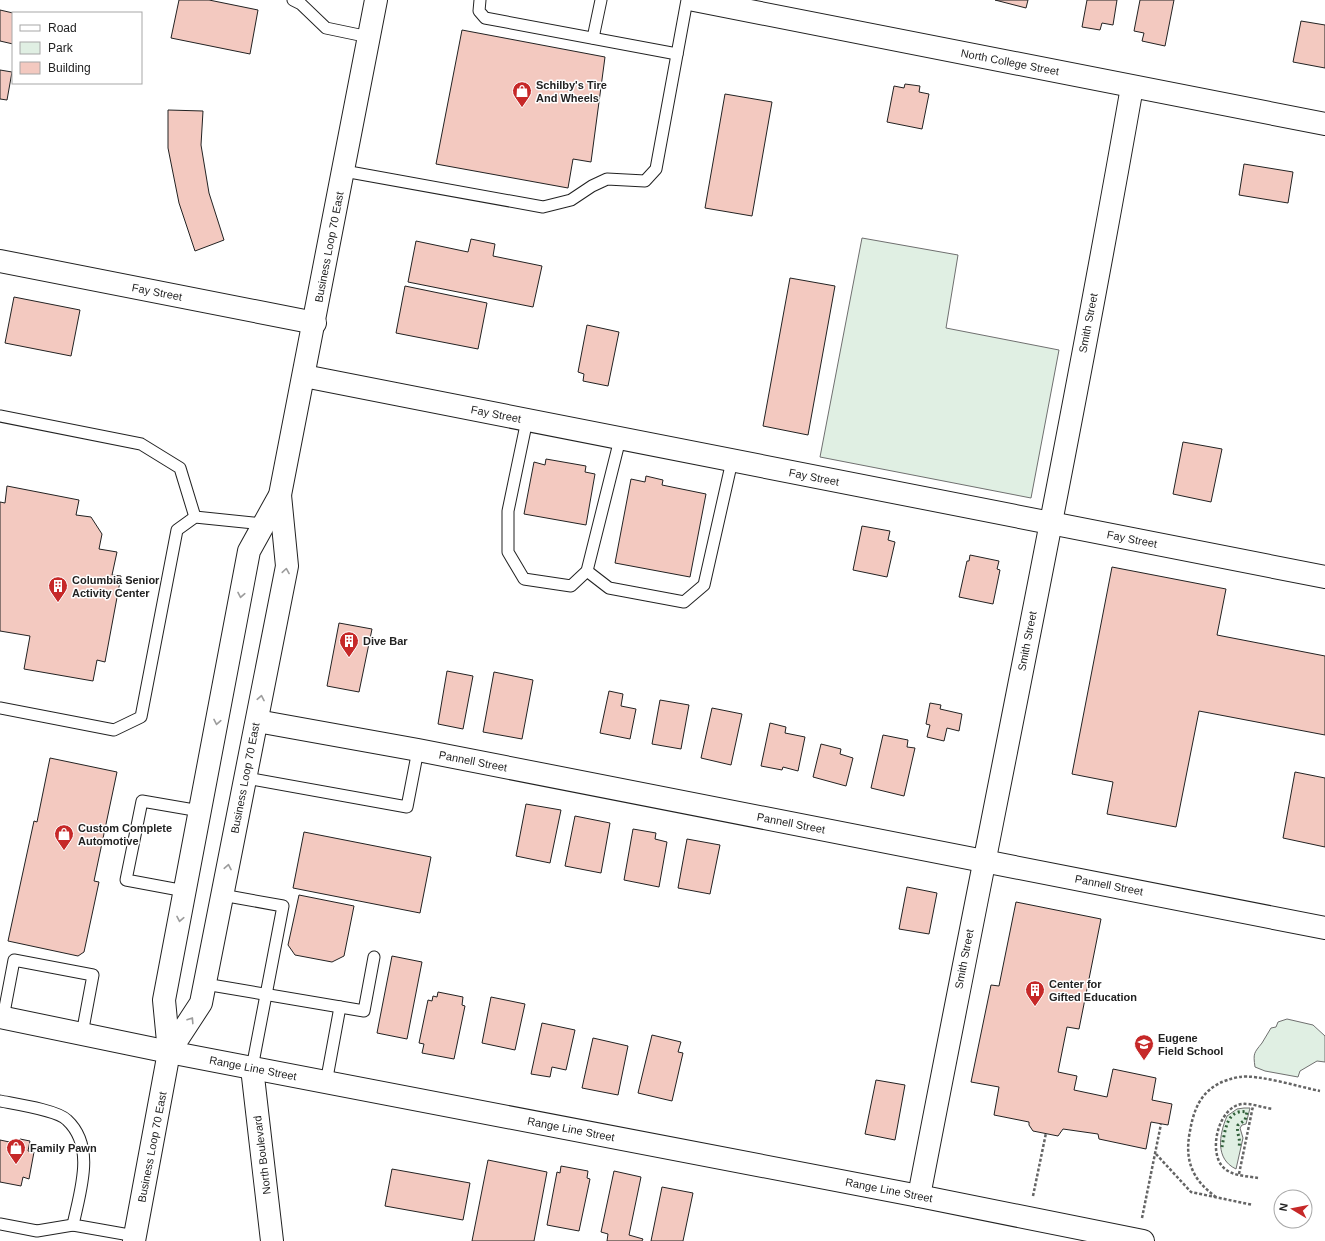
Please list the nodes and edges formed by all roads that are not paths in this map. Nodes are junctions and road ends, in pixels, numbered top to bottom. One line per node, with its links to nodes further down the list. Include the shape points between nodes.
1 (293, 0): 7 (lane, via 301,4 326,28)
2 (376, 0): 7 (street, Business Loop 70 East)
3 (480, 0): 8 (lane, via 479,10 485,18)
4 (601, 0): 8 (lane)
5 (687, 0): 9 (lane)
6 (694, 0): 10 (street, North College Street)
7 (369, 37): 12 (street, Business Loop 70 East)
8 (592, 38): 9 (lane)
9 (677, 54): 12 (lane, via 656,169 645,181 607,179 572,200 543,207)
10 (1132, 87): 11 (street, North College Street); 22 (street, Smith Street)
11 (1325, 124)
12 (344, 171): 14 (street, Business Loop 70 East)
13 (0, 261): 14 (street, Fay Street)
14 (314, 324): 15 (street, Business Loop 70 East)
15 (304, 376): 17 (street, Fay Street); 20 (street, Business Loop 70 East)
16 (0, 416): 21 (lane, via 141,444 180,468)
17 (527, 420): 18 (street, Fay Street); 24 (lane, via 508,511 508,552 524,579 571,586)
18 (620, 438): 19 (street, Fay Street); 24 (lane)
19 (732, 461): 22 (street, Fay Street); 24 (lane, via 704,586 684,602 609,588)
20 (280, 495): 23 (street, Business Loop 70 East); 27 (street, Business Loop 70 East, one-way to 20, via 287,566)
21 (196, 516): 23 (lane); 26 (lane, via 177,530 141,717 114,730)
22 (1051, 523): 25 (street, Fay Street); 31 (street, Smith Street)
23 (264, 524): 30 (street, Business Loop 70 East, one-way to 30, via 249,551)
24 (586, 571)
25 (1325, 576)
26 (0, 708)
27 (256, 721): 28 (street, Pannell Street); 29 (street, Business Loop 70 East)
28 (418, 750): 29 (lane, via 407,807); 31 (street, Pannell Street)
29 (246, 778): 33 (street, Business Loop 70 East, one-way to 29)
30 (200, 811): 32 (street, Business Loop 70 East); 32 (lane, via 142,801 126,880)
31 (983, 860): 34 (street, Pannell Street); 45 (street, Smith Street)
32 (185, 891): 41 (street, Business Loop 70 East, one-way to 41, via 164,1000)
33 (222, 895): 36 (street, Business Loop 70 East); 37 (lane, via 283,906)
34 (1325, 928)
35 (374, 957): 38 (lane, via 364,1011)
36 (205, 984): 37 (lane); 41 (street, Business Loop 70 East, one-way to 36, via 201,1003)
37 (266, 995): 38 (lane); 42 (lane)
38 (340, 1007): 43 (lane)
39 (2, 1017): 40 (street, Range Line Street); 40 (lane, via 14,960 93,975)
40 (82, 1034): 41 (street, Range Line Street)
41 (170, 1052): 42 (street, Range Line Street); 48 (street, Business Loop 70 East)
42 (252, 1068): 43 (street, Range Line Street); 49 (street, North Boulevard)
43 (326, 1083): 45 (street, Range Line Street)
44 (0, 1101): 47 (lane, via 40,1109 67,1119 81,1139 85,1168)
45 (919, 1196): 50 (street, Range Line Street)
46 (0, 1224): 47 (lane, via 37,1232)
47 (73, 1224): 48 (lane)
48 (134, 1239)
49 (272, 1241)
50 (1140, 1241)

